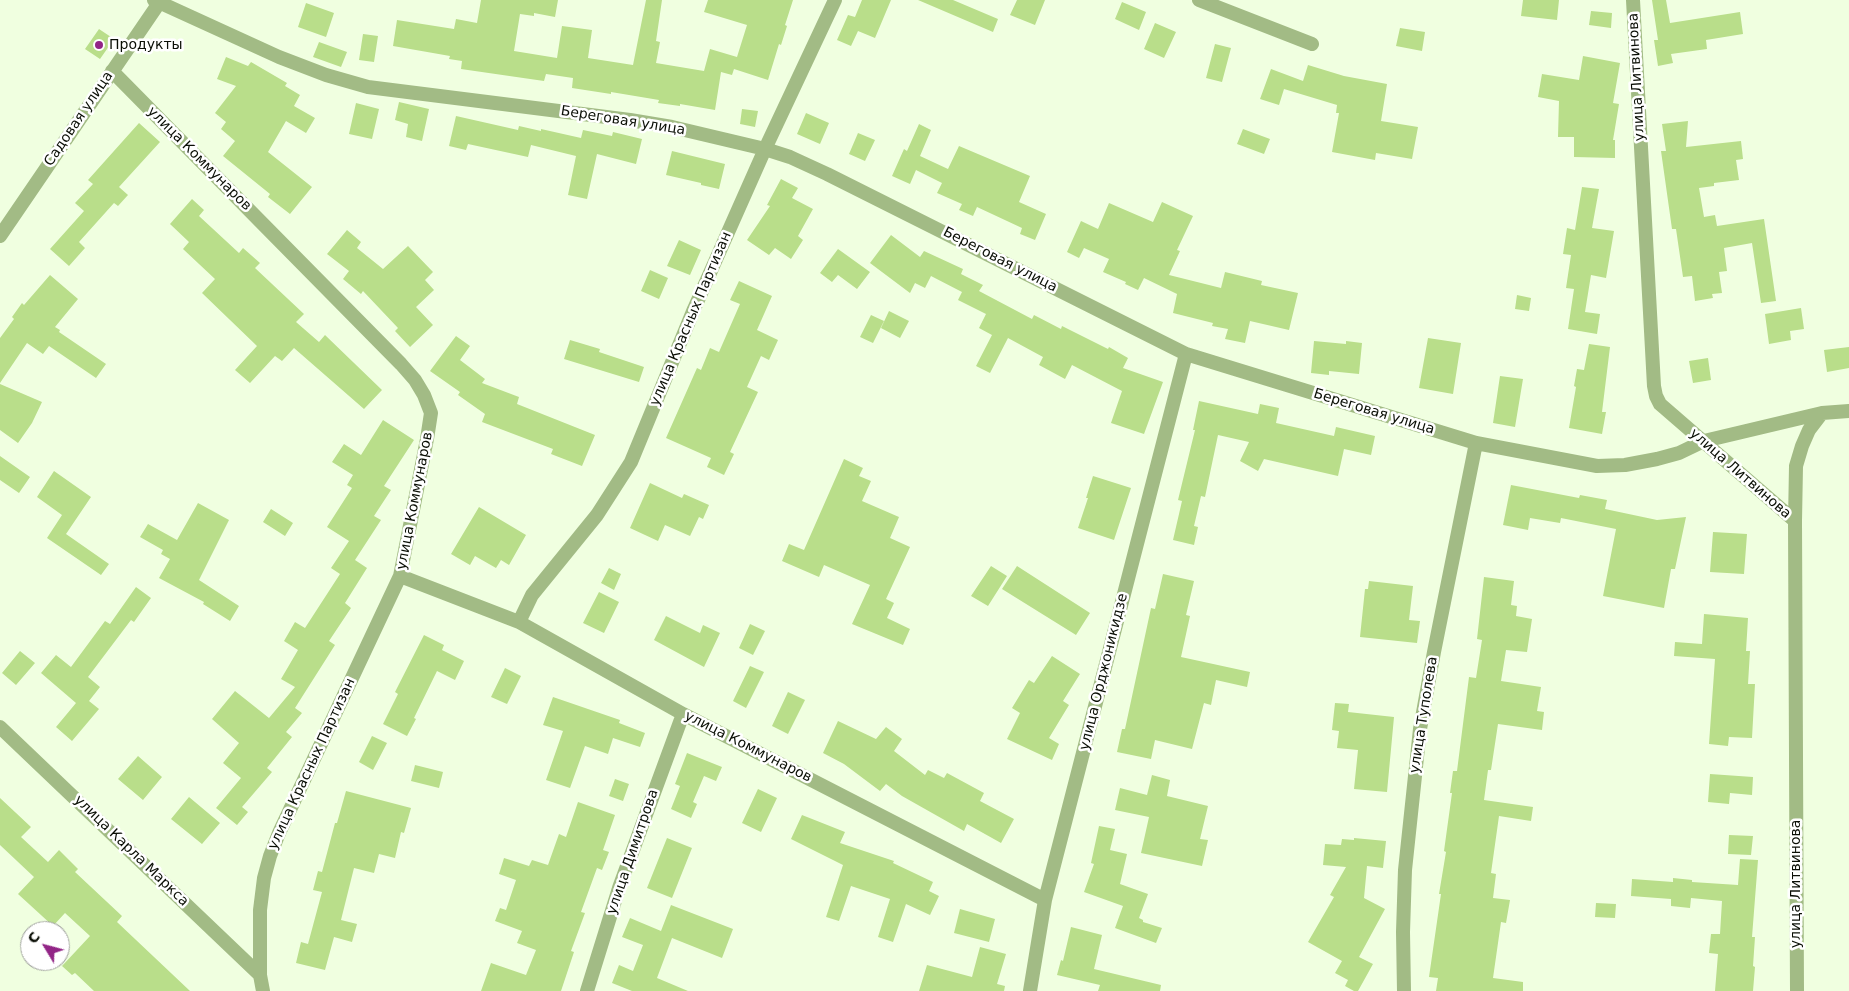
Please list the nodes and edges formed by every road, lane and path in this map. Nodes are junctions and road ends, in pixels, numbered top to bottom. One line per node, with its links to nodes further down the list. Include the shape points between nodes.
1 (835, 0): 7 (street, улица Красных Партизан)
2 (1199, 0): 5 (street)
3 (1633, 0): 12 (street, улица Литвинова, via 1654,386 1660,404)
4 (157, 1): 6 (street, Садовая улица); 7 (street, Береговая улица, via 278,57 368,87 630,120)
5 (1312, 44)
6 (112, 71): 8 (street, Садовая улица); 15 (street, улица Коммунаров, via 401,364 424,395 431,413)
7 (765, 148): 9 (street, Береговая улица, via 828,174); 16 (street, улица Красных Партизан, via 631,462 597,515 538,588)
8 (0, 236)
9 (1186, 354): 13 (street, Береговая улица); 19 (street, улица Орджоникидзе)
10 (1849, 411): 11 (street, Береговая улица)
11 (1822, 414): 12 (street, Береговая улица); 14 (street, via 1809,430 1796,466)
12 (1704, 441): 13 (street, Береговая улица, via 1657,459 1597,466); 14 (street, улица Литвинова)
13 (1476, 444): 24 (street, улица Туполева, via 1420,729 1405,870)
14 (1795, 522): 25 (street, улица Литвинова)
15 (400, 576): 16 (street, улица Коммунаров); 20 (street, улица Красных Партизан, via 270,856 260,910)
16 (519, 622): 17 (street, улица Коммунаров)
17 (683, 714): 19 (street, улица Коммунаров); 22 (street, улица Димитрова, via 619,888)
18 (0, 727): 20 (street, улица Карла Маркса)
19 (1045, 900): 23 (street, улица Орджоникидзе)
20 (260, 975): 21 (street, улица Красных Партизан)
21 (262, 991)
22 (587, 991)
23 (1030, 991)
24 (1404, 991)
25 (1797, 991)

